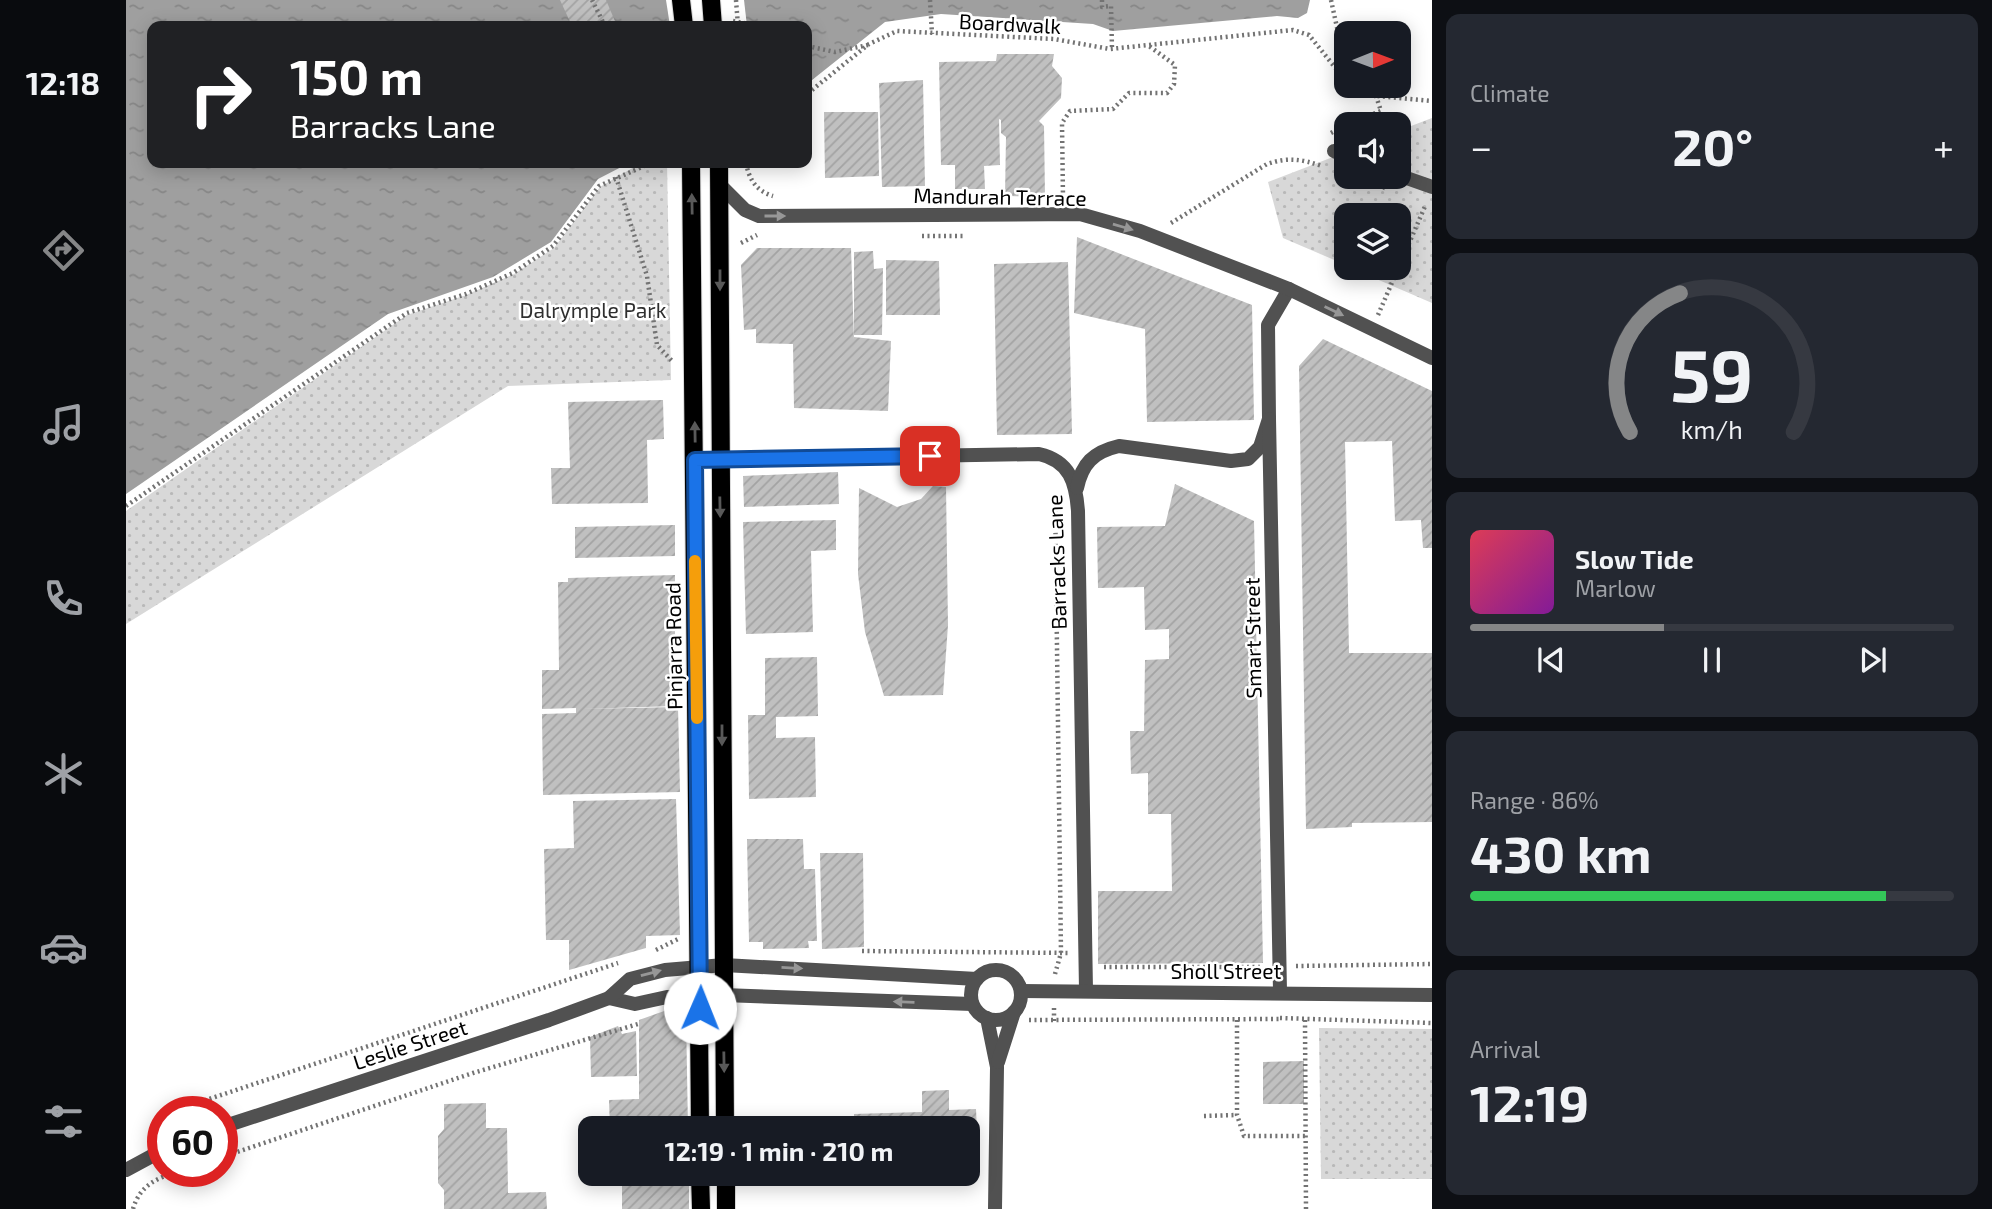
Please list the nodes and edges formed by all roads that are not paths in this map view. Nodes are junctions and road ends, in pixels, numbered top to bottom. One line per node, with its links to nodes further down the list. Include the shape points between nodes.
1 (681, 0): 3 (main road)
2 (711, 0): 4 (main road)
3 (683, 21)
4 (713, 21)
5 (691, 168): 13 (main road, Pinjarra Road, one-way to 5)
6 (719, 168): 8 (main road)
7 (1411, 180): 9 (street)
8 (719, 184): 10 (street, Mandurah Terrace, one-way to 10, via 745,210 758,216 1080,214 1150,235); 14 (main road, one-way to 14)
9 (1432, 187)
10 (1289, 289): 11 (street, Mandurah Terrace, one-way to 11); 12 (street, Smart Street, via 1268,325)
11 (1432, 358)
12 (1269, 419): 15 (street, via 1260,447 1248,459 1231,461 1119,446 1089,459); 21 (street, Smart Street)
13 (695, 460): 14 (street, Barracks Lane); 16 (main road, Pinjarra Road)
14 (720, 460): 15 (street, Barracks Lane, via 1040,454 1062,464); 17 (main road, one-way to 17)
15 (1077, 488): 19 (street, Barracks Lane)
16 (700, 965): 17 (street, Leslie Street); 22 (main road, Pinjarra Road); 25 (street, Leslie Street, one-way to 16, via 630,979)
17 (724, 965): 18 (street, one-way to 18); 23 (main road)
18 (977, 979): 20 (street, via 999,970 1013,976); 26 (street, via 971,991)
19 (1086, 990): 20 (street, Sholl Street); 21 (street, Sholl Street)
20 (1021, 991): 27 (street)
21 (1280, 991): 24 (street, Sholl Street)
22 (700, 994): 23 (street, Leslie Street); 25 (street, Leslie Street, via 635,1004); 30 (main road, Pinjarra Road)
23 (723, 995): 26 (street, one-way to 23); 31 (main road, one-way to 31)
24 (1432, 995)
25 (609, 998): 32 (street, Leslie Street)
26 (972, 1004): 28 (street)
27 (1019, 1016): 28 (street); 29 (street)
28 (987, 1018): 29 (street)
29 (997, 1067): 39 (street)
30 (700, 1116)
31 (725, 1116)
32 (238, 1122)
33 (147, 1159): 34 (street)
34 (126, 1170)
35 (700, 1186): 37 (main road)
36 (726, 1186): 38 (main road)
37 (701, 1209)
38 (726, 1209)
39 (995, 1209)

